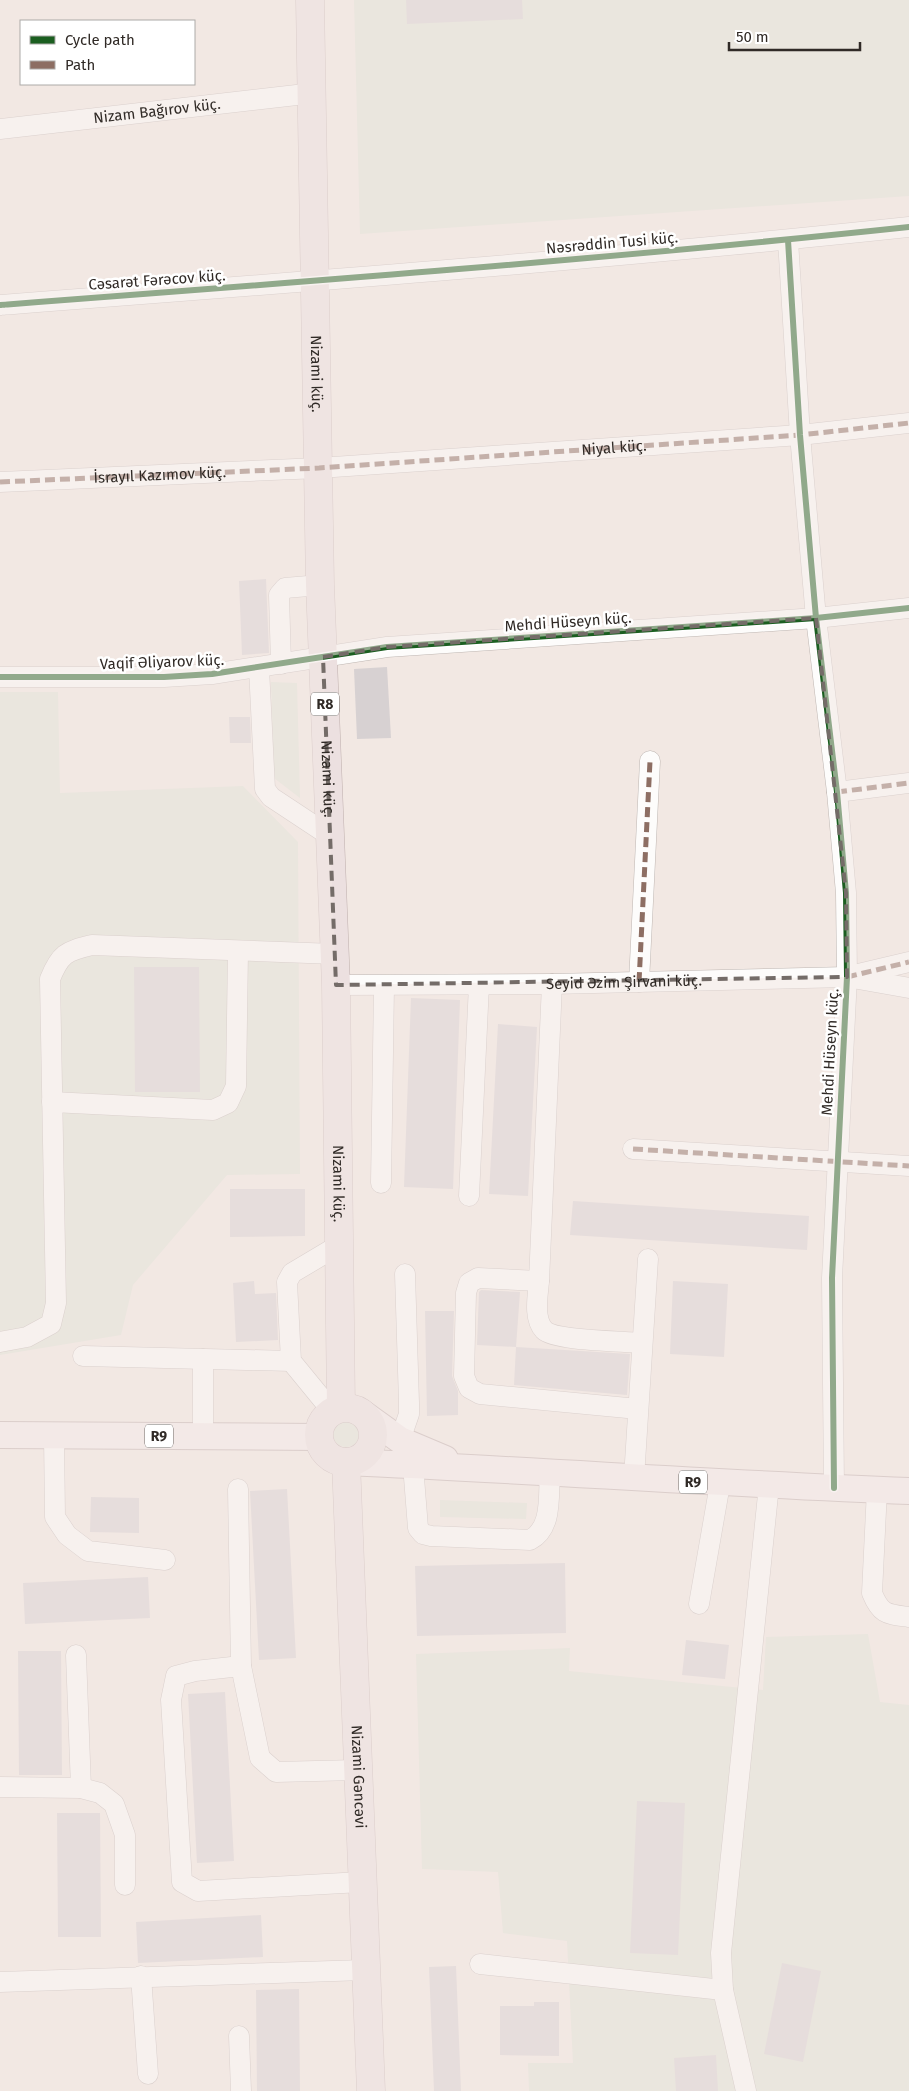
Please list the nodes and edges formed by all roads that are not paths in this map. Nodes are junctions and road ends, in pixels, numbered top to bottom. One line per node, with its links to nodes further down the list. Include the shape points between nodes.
1 (310, 0): 2 (highway, Nizami küç. / R8)
2 (314, 93): 3 (street, Nizam Bağırov küç.); 6 (highway, Nizami küç. / R8)
3 (0, 129)
4 (909, 227): 5 (street, Nəsrəddin Tusi küç.)
5 (788, 240): 6 (street, Nəsrəddin Tusi küç.); 9 (street, Mehdi Hüseyn küç.)
6 (316, 280): 7 (street, Cəsarət Fərəcov küç.); 10 (highway, Nizami küç. / R8)
7 (0, 305)
8 (909, 423): 9 (street, Niyal küç.)
9 (800, 435): 10 (street, Niyal küç.); 14 (street, Mehdi Hüseyn küç.)
10 (319, 468): 11 (street, İsrayıl Kazımov küç.); 12 (highway, Nizami küç. / R8)
11 (0, 482)
12 (320, 585): 15 (highway, Nizami küç. / R8); 16 (street, via 285,588 279,595)
13 (909, 608): 14 (street, Mehdi Hüseyn küç.)
14 (816, 618): 15 (street, Mehdi Hüseyn küç., via 387,647); 21 (street, Mehdi Hüseyn küç.)
15 (323, 658): 16 (street, Vaqif Əliyarov küç.); 22 (highway, Nizami küç. / R8)
16 (282, 664): 17 (street, Vaqif Əliyarov küç.)
17 (259, 668): 18 (street, Vaqif Əliyarov küç., via 164,677); 22 (street, via 265,789 271,797)
18 (0, 677)
19 (650, 761): 27 (street)
20 (909, 783): 21 (street)
21 (837, 792): 26 (street, Mehdi Hüseyn küç., via 846,893)
22 (330, 836): 24 (highway, Nizami küç. / R8)
23 (238, 951): 24 (street); 33 (street, via 92,945 70,950 57,961 50,979); 33 (street, via 236,1086 228,1103 213,1110)
24 (335, 954): 29 (highway, Nizami küç. / R8)
25 (909, 962): 26 (street)
26 (847, 977): 27 (street, Seyid Əzim Şirvani küç.); 32 (street, Seyid Əzim Şirvani küç.); 35 (street, Mehdi Hüseyn küç.)
27 (639, 982): 28 (street, Seyid Əzim Şirvani küç.)
28 (552, 984): 30 (street, Seyid Əzim Şirvani küç.); 42 (street)
29 (336, 985): 31 (street, Seyid Əzim Şirvani küç.); 39 (highway, Nizami küç. / R8)
30 (479, 985): 31 (street, Seyid Əzim Şirvani küç.); 38 (street)
31 (384, 986): 37 (street)
32 (909, 988)
33 (52, 1102): 43 (street, via 56,1303 50,1324 27,1337)
34 (633, 1148): 35 (street)
35 (836, 1163): 36 (street); 62 (street, Mehdi Hüseyn küç., via 832,1278)
36 (909, 1166)
37 (381, 1183)
38 (469, 1196)
39 (339, 1245): 47 (street, via 292,1273 287,1282); 49 (highway, Nizami küç. / R8)
40 (648, 1259): 44 (street)
41 (405, 1274): 54 (street, via 409,1403)
42 (539, 1281): 44 (street, via 538,1316 544,1330 557,1337); 48 (street, via 478,1278 470,1283 466,1293 464,1376 469,1388 480,1394)
43 (0, 1342)
44 (642, 1343): 48 (street)
45 (83, 1356): 46 (street)
46 (204, 1359): 47 (street); 52 (street)
47 (291, 1361): 49 (street)
48 (638, 1409): 59 (street)
49 (345, 1410): 53 (highway, via 324,1418); 54 (main road); 55 (highway, via 368,1418 374,1438 364,1455 356,1461)
50 (0, 1435): 51 (main road, R9)
51 (54, 1436): 52 (main road, R9); 66 (street, via 56,1516 67,1535 88,1551)
52 (203, 1436): 53 (main road, R9)
53 (319, 1437): 55 (highway, via 327,1455)
54 (400, 1440): 57 (main road, via 435,1457)
55 (346, 1462): 56 (main road); 71 (highway, Nizami Gəncəvi)
56 (413, 1465): 57 (main road); 58 (street, via 418,1528 431,1536 530,1540 539,1536 545,1526)
57 (477, 1467): 58 (main road, R9)
58 (550, 1473): 59 (main road, R9)
59 (634, 1478): 60 (main road, R9)
60 (720, 1484): 61 (main road, R9); 67 (street)
61 (769, 1485): 62 (main road, R9); 80 (street, via 721,1953)
62 (834, 1488): 64 (main road, R9)
63 (238, 1489): 70 (street)
64 (878, 1490): 65 (main road, R9); 68 (street, via 872,1593 886,1614)
65 (909, 1491)
66 (165, 1560)
67 (699, 1604)
68 (909, 1617)
69 (76, 1655): 73 (street)
70 (242, 1666): 71 (street, via 260,1758 276,1772); 74 (street, via 176,1676 171,1700 182,1882 198,1891)
71 (356, 1770): 74 (highway, Nizami Gəncəvi)
72 (0, 1787): 73 (street)
73 (81, 1788): 75 (street, via 100,1793 114,1804 125,1835)
74 (361, 1882): 77 (highway, Nizami Gəncəvi)
75 (125, 1884)
76 (480, 1964): 80 (street)
77 (364, 1970): 78 (street); 84 (highway, Nizami Gəncəvi)
78 (141, 1976): 79 (street); 82 (street)
79 (0, 1982)
80 (723, 1990): 85 (street)
81 (239, 2036): 83 (street)
82 (148, 2074)
83 (241, 2091)
84 (370, 2091)
85 (746, 2091)

